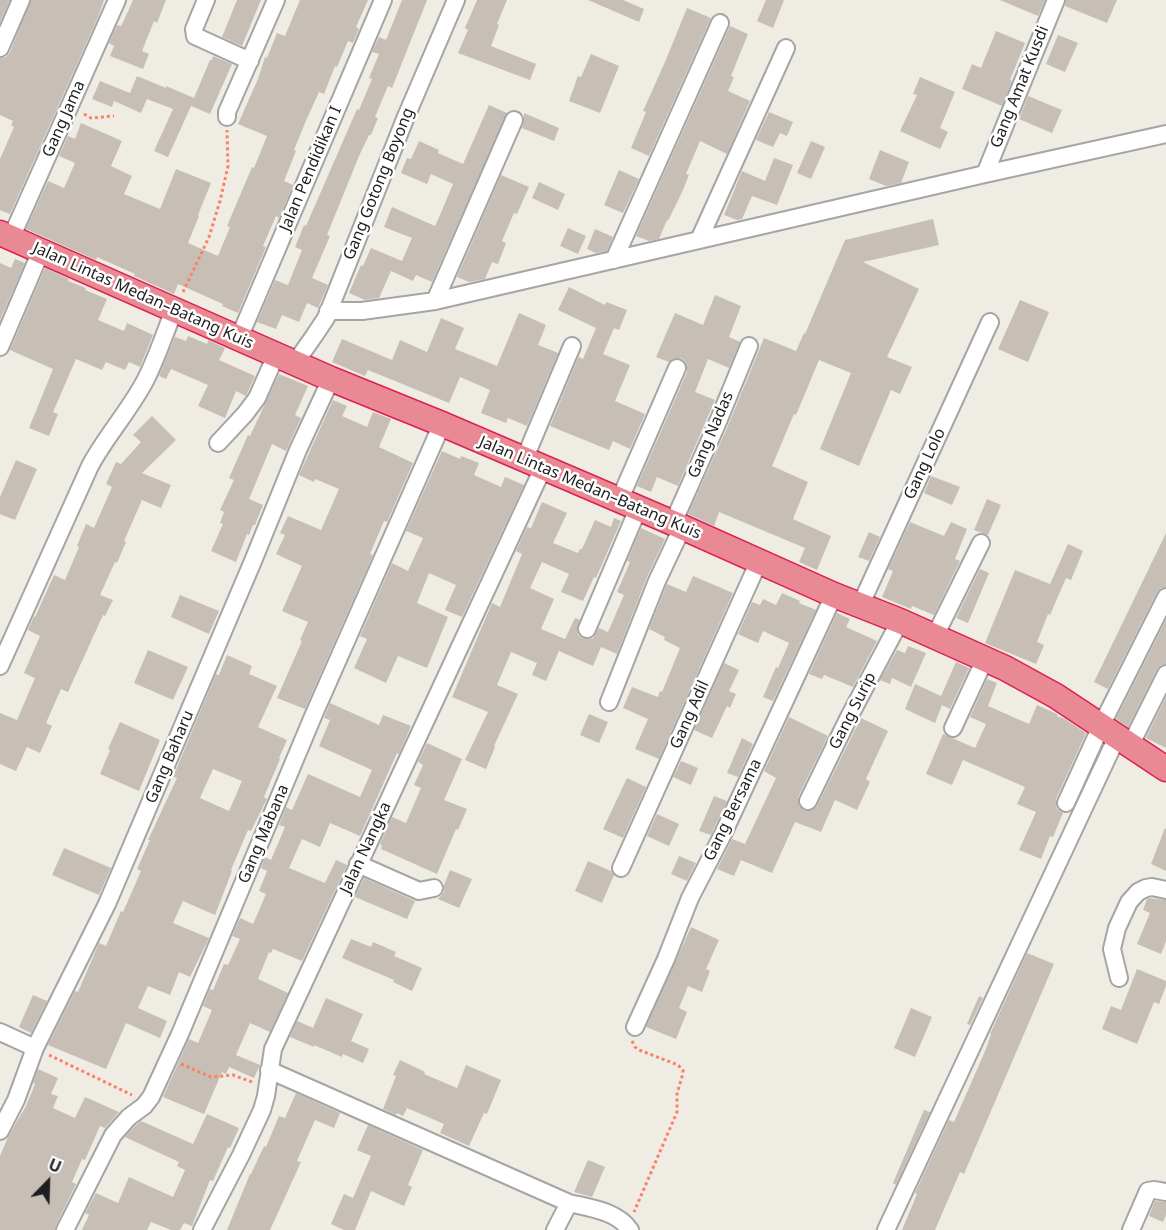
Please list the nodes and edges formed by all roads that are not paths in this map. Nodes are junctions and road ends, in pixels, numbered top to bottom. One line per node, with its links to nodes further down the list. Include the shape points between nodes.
1 (21, 0): 9 (street)
2 (117, 0): 16 (street, Gang Jama)
3 (206, 0): 11 (street, via 194,29 195,36)
4 (276, 0): 11 (street)
5 (383, 0): 27 (street, Jalan Pendidikan I)
6 (456, 0): 22 (street, Gang Gotong Boyong)
7 (1056, 0): 15 (street, Gang Amat Kusdi)
8 (720, 23): 19 (street)
9 (0, 48)
10 (786, 48): 17 (street)
11 (250, 61): 12 (street)
12 (227, 117)
13 (514, 120): 20 (street)
14 (1166, 134): 15 (street)
15 (985, 174): 17 (street)
16 (5, 235): 18 (highway, Jalan Lintas Medan–Batang Kuis)
17 (699, 240): 19 (street)
18 (41, 251): 21 (highway, Jalan Lintas Medan–Batang Kuis); 26 (street)
19 (614, 260): 20 (street)
20 (435, 301): 22 (street)
21 (174, 310): 27 (highway, Jalan Lintas Medan–Batang Kuis); 44 (street, via 146,380 90,466)
22 (327, 314): 27 (street, Gang Gotong Boyong, via 314,336)
23 (990, 322): 39 (street, Gang Lolo)
24 (572, 346): 32 (street, Jalan Nangka)
25 (749, 346): 34 (street, Gang Nadas)
26 (0, 347)
27 (268, 351): 29 (highway, Jalan Lintas Medan–Batang Kuis); 31 (street, via 257,398)
28 (677, 368): 33 (street)
29 (331, 379): 30 (highway, Jalan Lintas Medan–Batang Kuis); 59 (street, Gang Baharu, via 107,904)
30 (442, 424): 32 (highway, Jalan Lintas Medan–Batang Kuis); 67 (street, Gang Mabana, via 168,1059 147,1102 113,1135)
31 (218, 442)
32 (533, 464): 33 (highway, Jalan Lintas Medan–Batang Kuis); 52 (street, Jalan Nangka)
33 (628, 505): 34 (highway, Jalan Lintas Medan–Batang Kuis); 41 (street)
34 (677, 526): 36 (highway, Jalan Lintas Medan–Batang Kuis); 46 (street, Gang Nadas)
35 (981, 543): 42 (street)
36 (759, 561): 37 (highway, Jalan Lintas Medan–Batang Kuis); 53 (street, Gang Adil)
37 (834, 595): 39 (highway, Jalan Lintas Medan–Batang Kuis); 57 (street, Gang Bersama, via 690,898)
38 (1166, 597): 48 (street)
39 (860, 606): 40 (highway, Jalan Lintas Medan–Batang Kuis)
40 (900, 621): 42 (highway, Jalan Lintas Medan–Batang Kuis); 50 (street, Gang Surip)
41 (587, 629)
42 (935, 636): 43 (highway, Jalan Lintas Medan–Batang Kuis)
43 (986, 659): 47 (street); 48 (highway, Jalan Lintas Medan–Batang Kuis, via 1040,687)
44 (0, 666)
45 (1166, 674): 48 (street)
46 (609, 702)
47 (953, 729)
48 (1116, 736): 49 (highway, Jalan Lintas Medan–Batang Kuis); 51 (street); 70 (street)
49 (1163, 760)
50 (808, 801)
51 (1066, 803)
52 (358, 864): 54 (street, via 418,891); 60 (street, Jalan Nangka, via 273,1049)
53 (621, 868)
54 (434, 888)
55 (1166, 891): 56 (street, via 1146,888 1129,902 1112,949)
56 (1119, 978)
57 (635, 1027)
58 (0, 1032): 59 (street)
59 (35, 1048): 62 (street, Gang Baharu)
60 (269, 1070): 65 (street); 66 (street, Jalan Nangka, via 258,1119)
61 (0, 1092): 62 (street)
62 (16, 1100): 63 (street, Gang Baharu)
63 (0, 1131)
64 (1166, 1192): 71 (street, via 1148,1191)
65 (569, 1203): 68 (street); 69 (street, via 616,1216)
66 (206, 1229)
67 (65, 1230)
68 (555, 1230)
69 (630, 1230)
70 (886, 1230)
71 (1131, 1230)

